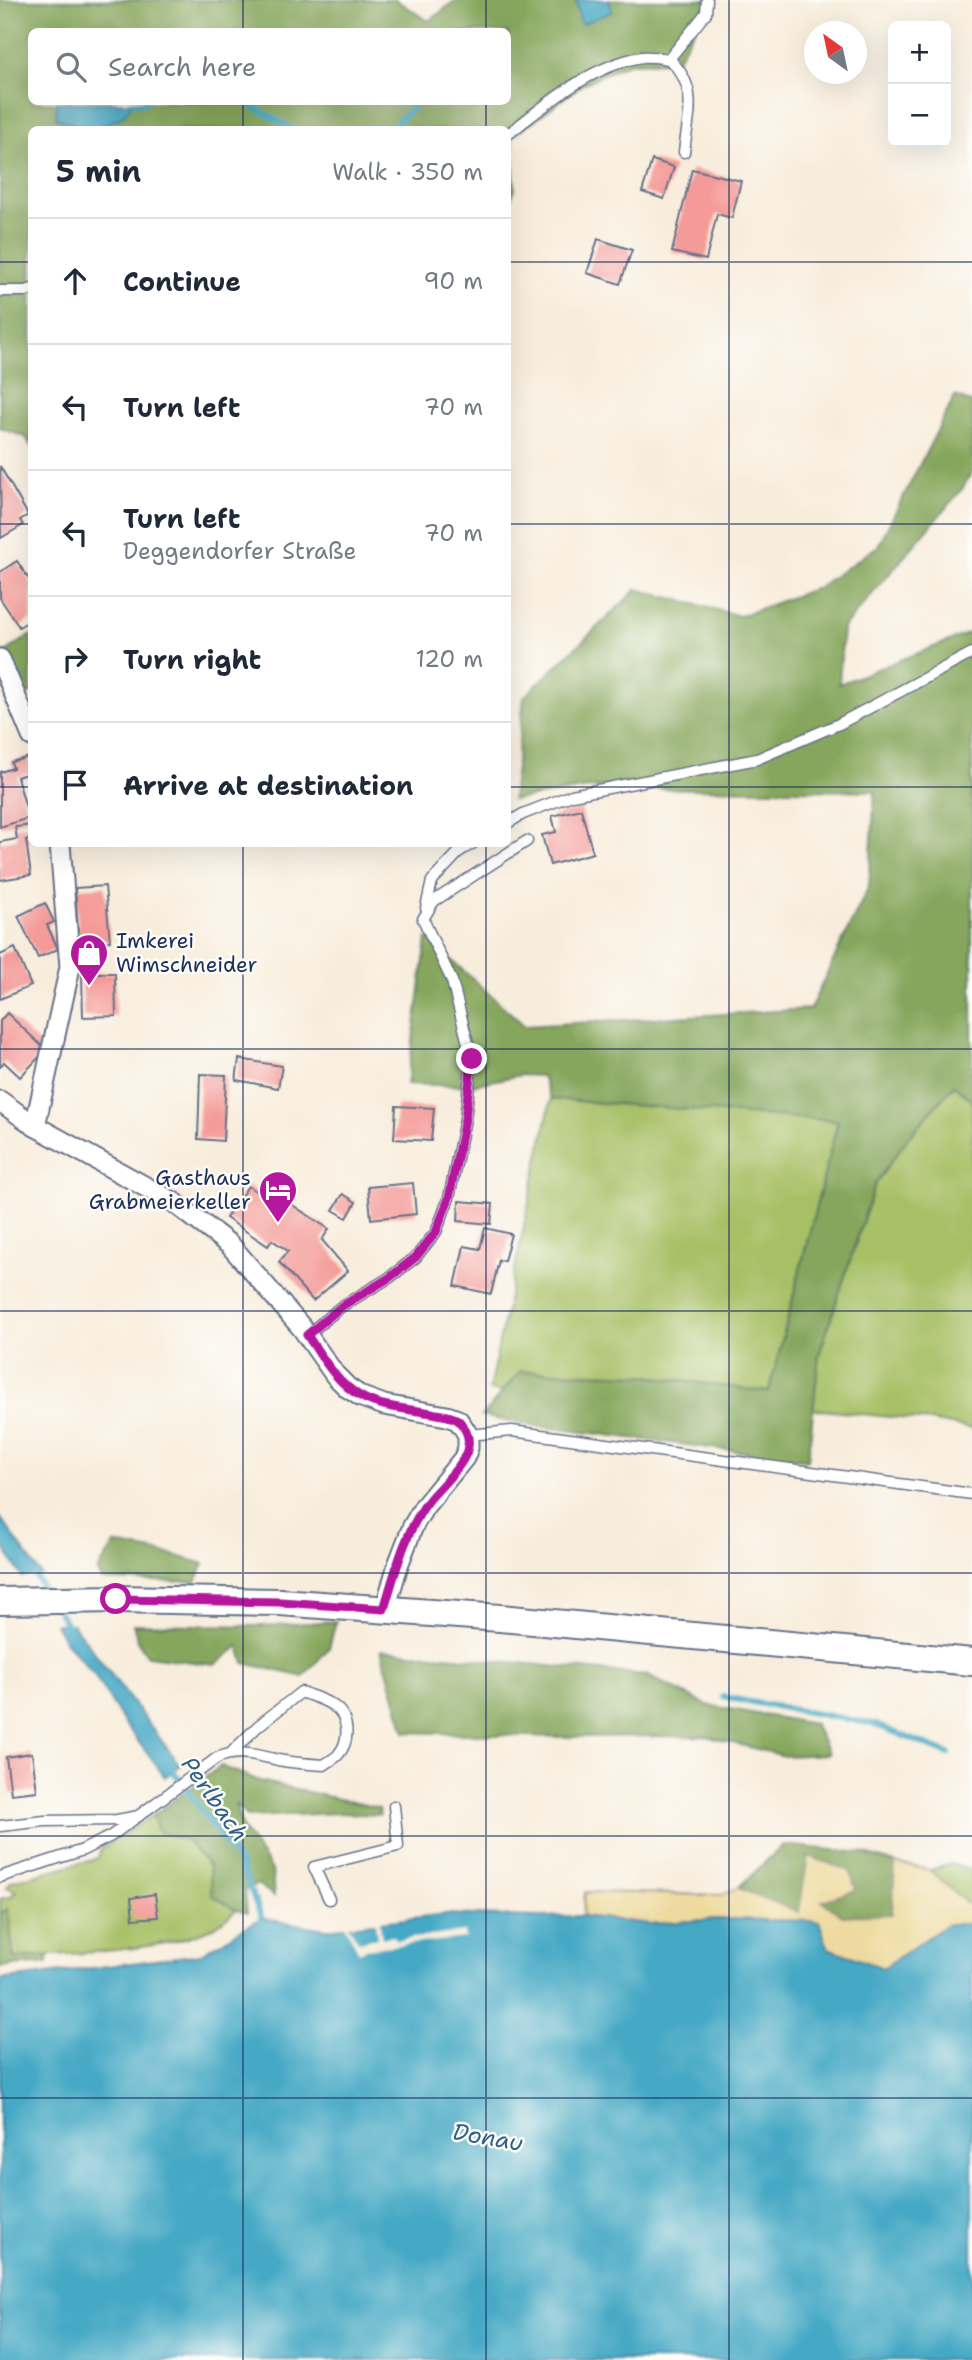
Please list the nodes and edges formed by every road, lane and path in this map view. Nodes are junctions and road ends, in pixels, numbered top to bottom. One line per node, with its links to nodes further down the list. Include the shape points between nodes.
1 (707, 0): 2 (lane, via 706,12)
2 (669, 59): 3 (lane, via 644,57 594,72); 4 (lane, via 686,78 691,94)
3 (511, 132)
4 (684, 152)
5 (28, 290): 6 (lane)
6 (0, 291)
7 (972, 653): 10 (lane, via 839,724 757,759 572,795)
8 (0, 659): 9 (street)
9 (28, 726)
10 (511, 821)
11 (527, 841): 14 (lane, via 433,901)
12 (60, 847): 16 (street, via 70,967)
13 (467, 847): 14 (lane, via 432,881)
14 (423, 919): 17 (lane, via 452,981 472,1059 449,1198 436,1232 416,1257)
15 (0, 1101): 16 (street)
16 (34, 1126): 17 (street, via 175,1203 230,1245)
17 (307, 1335): 18 (street, via 335,1375 362,1397 447,1416 458,1420)
18 (468, 1435): 19 (lane, via 512,1431); 21 (street, via 464,1458 413,1526)
19 (972, 1494)
20 (0, 1601): 21 (main road, via 280,1602)
21 (384, 1609): 22 (main road)
22 (972, 1662)
23 (231, 1753): 23 (lane, via 324,1765 338,1754 347,1728 334,1706 300,1692); 25 (lane, via 217,1758)
24 (394, 1806): 28 (lane, via 398,1846 314,1867)
25 (141, 1816): 26 (lane); 27 (lane, via 83,1850)
26 (0, 1826)
27 (0, 1877)
28 (330, 1899)

